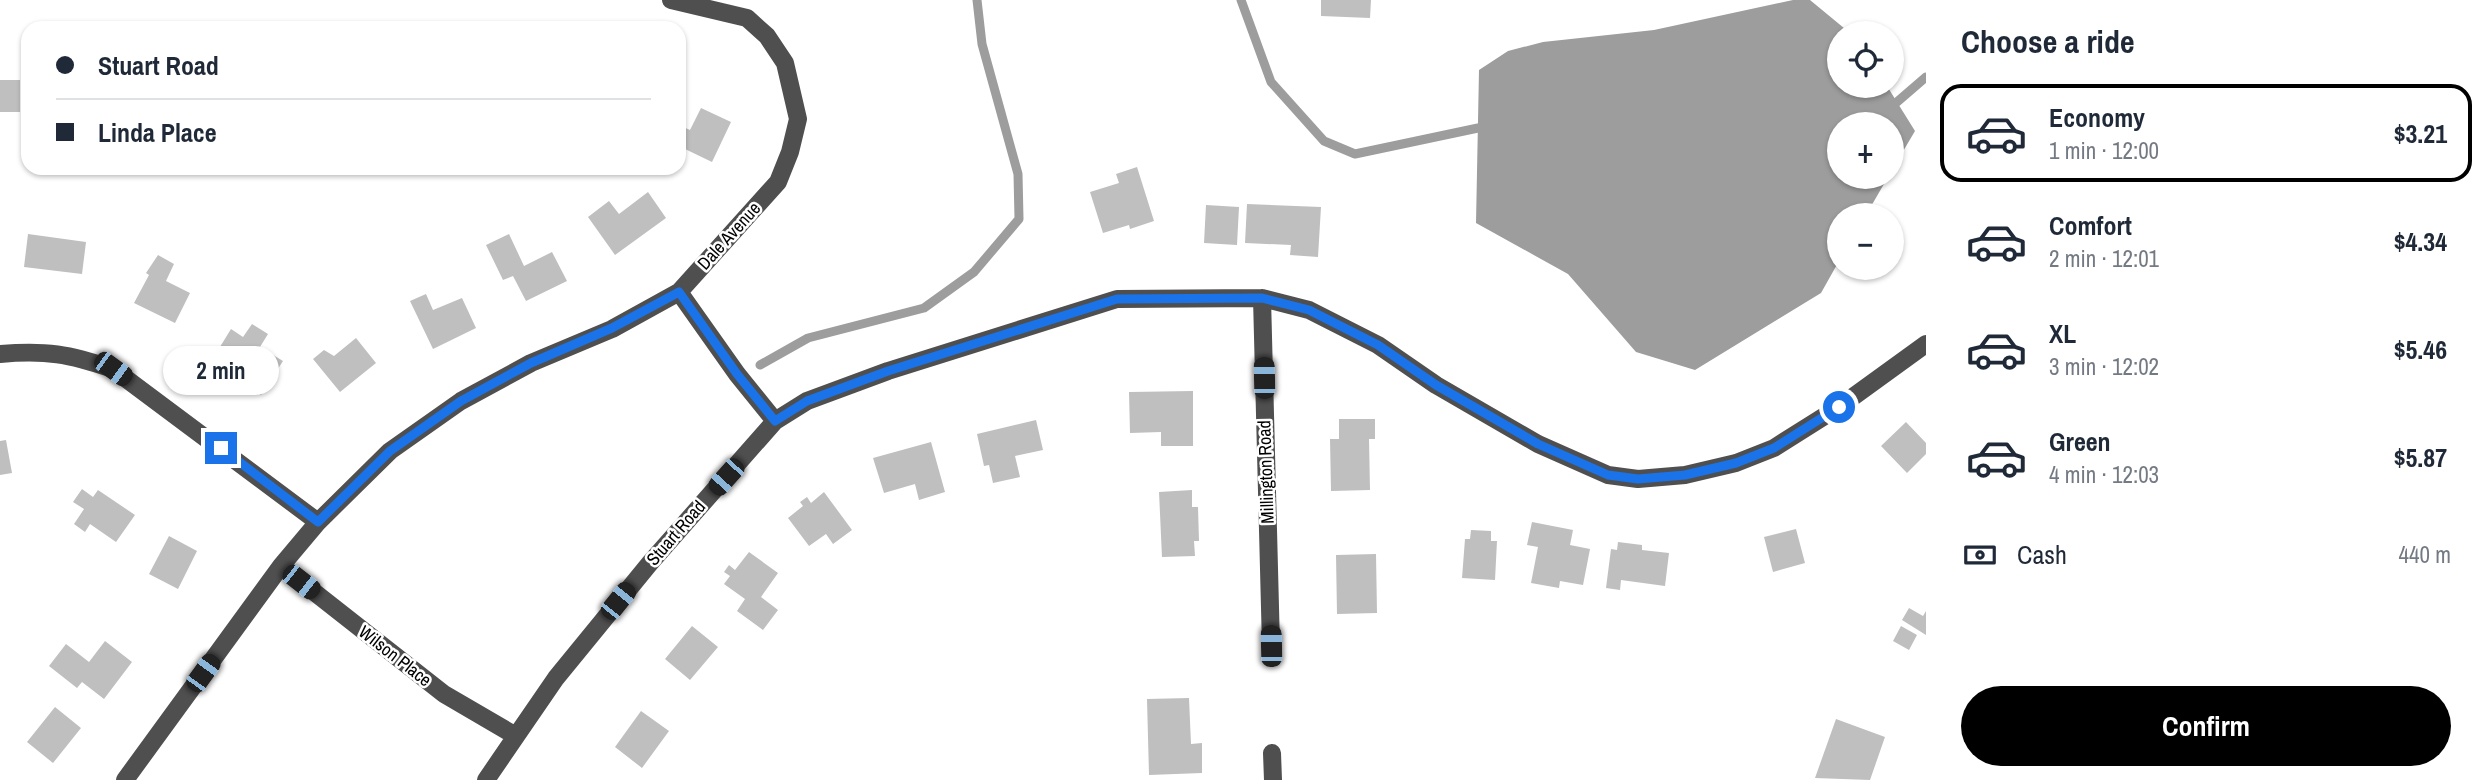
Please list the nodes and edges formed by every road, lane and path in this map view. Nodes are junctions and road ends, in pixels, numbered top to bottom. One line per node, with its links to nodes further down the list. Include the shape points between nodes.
1 (671, 0): 2 (street, Dale Avenue, via 747,18 767,36 785,63 798,119 778,182)
2 (679, 292): 6 (street); 7 (street, Dale Avenue, via 461,401 390,451)
3 (1262, 298): 4 (street, Stuart Road, via 1309,310 1378,345 1538,444 1608,475 1638,479 1685,475 1774,448); 6 (street, Stuart Road, via 1117,299 888,371 807,401); 9 (street, Millington Road)
4 (1926, 344)
5 (0, 354): 7 (street, via 36,351 78,357 113,369)
6 (775, 421): 10 (street, Stuart Road, via 650,563 556,678)
7 (318, 522): 8 (street, Dale Avenue)
8 (281, 566): 10 (street, Wilson Place, via 444,694); 12 (street, Dale Avenue)
9 (1271, 646)
10 (516, 736): 13 (street, Stuart Road)
11 (1272, 753): 14 (street)
12 (125, 780)
13 (486, 780)
14 (1273, 780)

